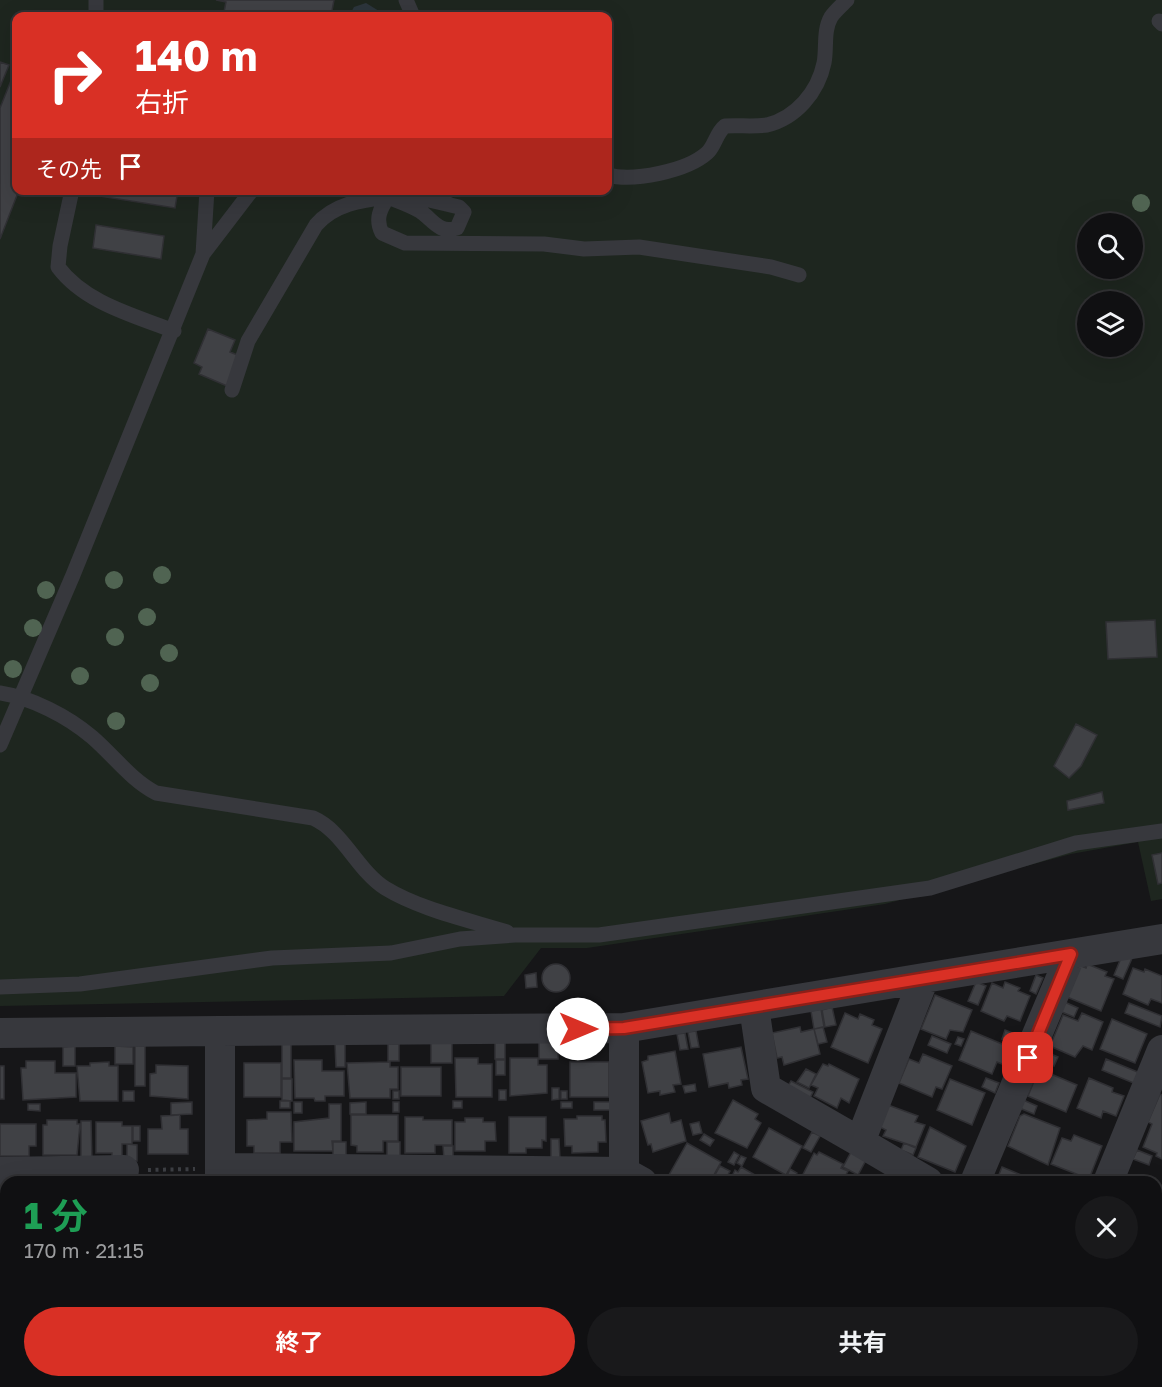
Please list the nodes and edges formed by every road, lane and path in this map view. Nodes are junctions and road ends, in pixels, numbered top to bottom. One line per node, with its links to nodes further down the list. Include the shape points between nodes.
1 (847, 0): 2 (lane, via 831,17 819,80 799,108 787,117 766,125 725,126 709,152 651,177)
2 (612, 176)
3 (71, 195): 10 (lane, via 58,267 70,282 104,304)
4 (207, 195): 8 (lane)
5 (248, 195): 8 (lane)
6 (385, 195): 11 (lane, via 344,205 325,214 316,225 248,341)
7 (391, 195): 9 (lane, via 379,210 378,224 382,233 405,243 639,247 771,267)
8 (203, 254): 10 (lane)
9 (799, 275)
10 (174, 331): 13 (lane)
11 (232, 390)
12 (0, 693): 13 (lane)
13 (22, 696): 14 (lane); 16 (lane, via 93,738 156,793 313,818 326,824 360,867 386,888)
14 (0, 745)
15 (1162, 831): 16 (lane, via 1076,843 930,888 598,935)
16 (515, 935): 20 (lane, via 460,939 390,953 272,958 80,984)
17 (1162, 939): 18 (street)
18 (1071, 954): 19 (street); 33 (street)
19 (924, 978): 21 (street); 26 (street)
20 (0, 987)
21 (754, 1006): 22 (street); 26 (street, via 766,1088)
22 (624, 1028): 23 (street); 31 (street)
23 (220, 1031): 24 (street); 28 (street)
24 (0, 1033)
25 (1162, 1050): 34 (street)
26 (860, 1142): 32 (street)
27 (0, 1172): 29 (street)
28 (213, 1173): 29 (path); 30 (street)
29 (122, 1176)
30 (374, 1176)
31 (633, 1176)
32 (918, 1176)
33 (978, 1176)
34 (1110, 1176)

